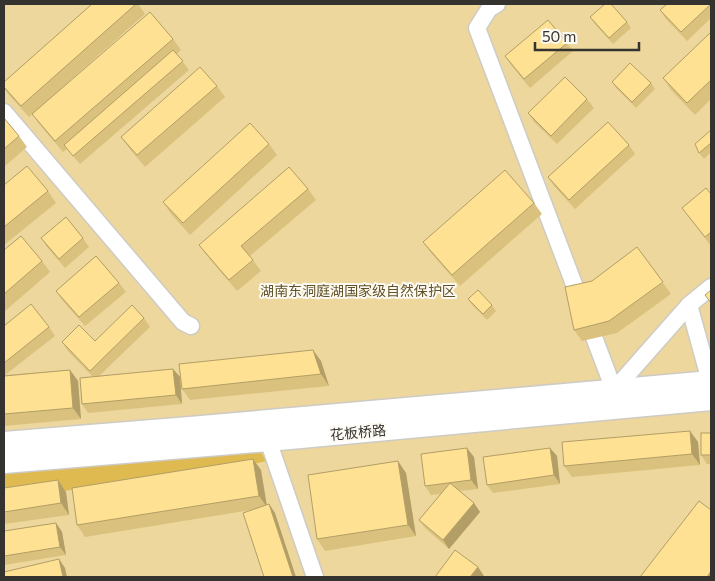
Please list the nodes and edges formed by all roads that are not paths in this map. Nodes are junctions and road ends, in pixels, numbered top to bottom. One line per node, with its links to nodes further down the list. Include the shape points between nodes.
1 (497, 4): 7 (street, via 489,9 477,28)
2 (4, 112): 5 (street)
3 (711, 287): 4 (street)
4 (689, 305): 6 (street); 7 (street)
5 (190, 326)
6 (711, 387): 7 (street, 花板桥路); 8 (street, 花板桥路)
7 (614, 390): 9 (street, 花板桥路)
8 (268, 440): 10 (street, 花板桥路); 11 (street)
9 (4, 443)
10 (4, 462)
11 (314, 577)

